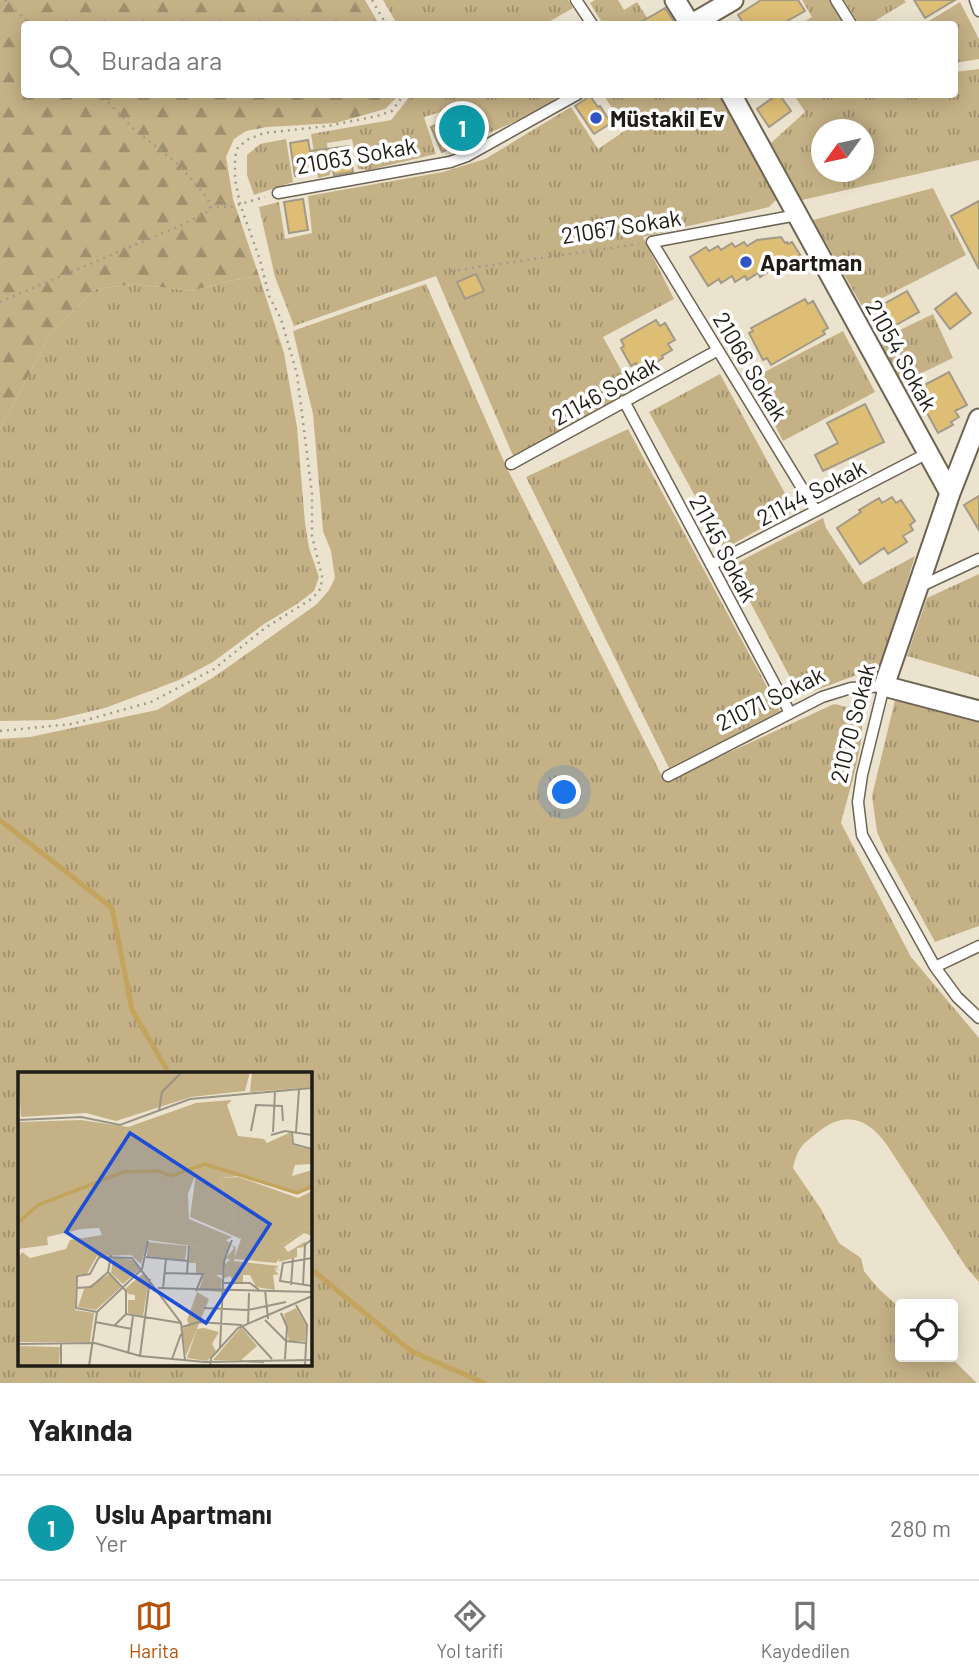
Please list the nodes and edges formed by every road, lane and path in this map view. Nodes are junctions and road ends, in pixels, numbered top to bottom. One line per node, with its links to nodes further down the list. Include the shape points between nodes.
1 (5, 0): 9 (path)
2 (372, 0): 10 (path)
3 (576, 0): 11 (lane)
4 (675, 0): 12 (street)
5 (733, 0): 13 (street)
6 (836, 0): 14 (lane)
7 (975, 0): 8 (lane)
8 (979, 11)
9 (27, 21)
10 (384, 21)
11 (590, 21)
12 (689, 21)
13 (696, 21)
14 (849, 21)
15 (104, 98): 21 (path, via 178,166)
16 (401, 98): 20 (path, via 393,111 377,116 250,139 235,157)
17 (571, 98): 19 (lane, 21063 Sokak, via 450,162)
18 (732, 98): 22 (street, 21054 Sokak)
19 (278, 193): 20 (path, 21063 Sokak)
20 (240, 204): 21 (path, 21063 Sokak); 39 (path, via 297,374 321,588 214,669 151,702 72,724)
21 (210, 207): 25 (path, via 175,228)
22 (797, 215): 23 (lane, 21067 Sokak); 29 (street, 21054 Sokak)
23 (652, 242): 24 (path, 21067 Sokak); 26 (lane, 21066 Sokak)
24 (451, 271)
25 (0, 302)
26 (718, 350): 27 (lane, 21146 Sokak); 32 (lane, 21066 Sokak)
27 (624, 401): 30 (lane, 21146 Sokak); 34 (lane, 21145 Sokak)
28 (979, 419): 31 (street, 21070 Sokak)
29 (928, 453): 31 (street, 21054 Sokak); 32 (lane, 21144 Sokak)
30 (511, 464)
31 (950, 493): 35 (street, 21070 Sokak)
32 (816, 511): 34 (lane, 21144 Sokak)
33 (979, 559): 35 (lane)
34 (711, 565): 38 (lane, 21145 Sokak)
35 (918, 587): 36 (street, 21070 Sokak)
36 (884, 686): 37 (street, 21071 Sokak); 38 (lane, 21071 Sokak, via 851,688); 42 (lane, 21070 Sokak, via 858,802 862,835)
37 (979, 711)
38 (790, 713): 40 (lane, 21071 Sokak)
39 (0, 731)
40 (668, 776)
41 (979, 946): 42 (lane)
42 (935, 967): 43 (lane, 21070 Sokak)
43 (979, 1018)

